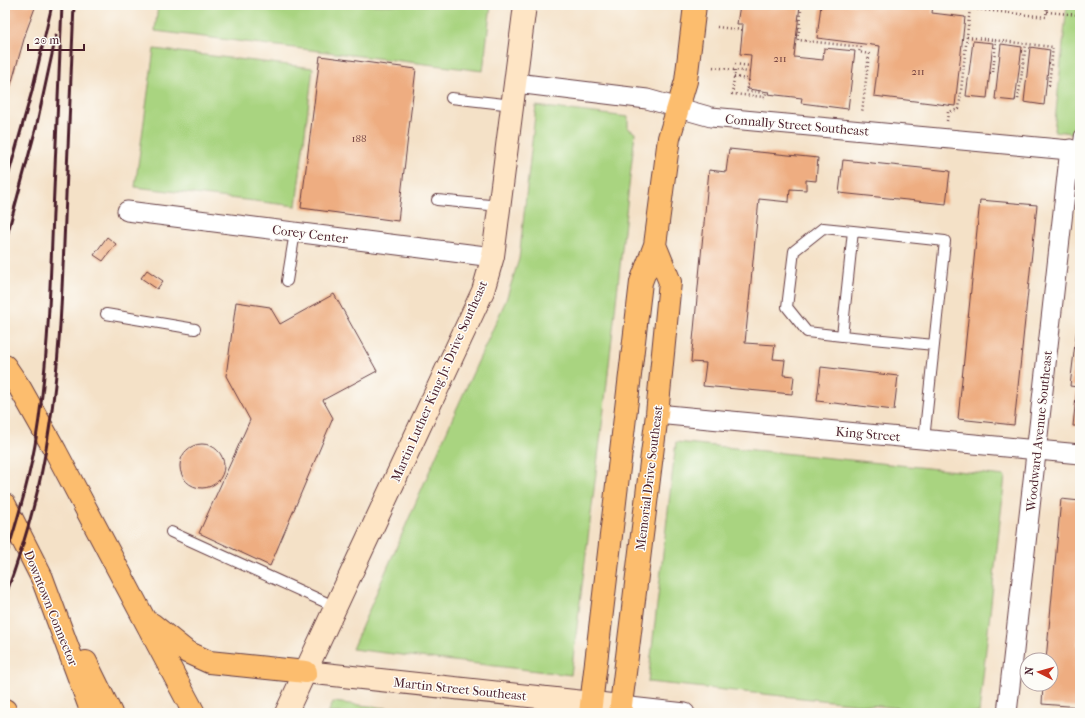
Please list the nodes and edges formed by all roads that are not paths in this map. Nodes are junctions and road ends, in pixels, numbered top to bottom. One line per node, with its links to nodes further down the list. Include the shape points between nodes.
1 (525, 5): 3 (main road, Martin Luther King Jr. Drive Southeast)
2 (695, 5): 6 (main road, Memorial Drive Southeast, via 686,81)
3 (516, 83): 5 (main road, Martin Luther King Jr. Drive Southeast); 6 (street, Connally Street Southeast, via 647,99)
4 (451, 98): 5 (lane)
5 (513, 105): 9 (main road, Martin Luther King Jr. Drive Southeast)
6 (679, 108): 7 (street, Connally Street Southeast, via 711,117); 13 (main road, Memorial Drive Southeast, via 669,138)
7 (1077, 146): 23 (street, Woodward Avenue Southeast)
8 (437, 200): 9 (lane)
9 (500, 206): 14 (main road, Martin Luther King Jr. Drive Southeast)
10 (127, 211): 12 (street, Corey Center)
11 (853, 231): 18 (lane); 18 (lane, via 823,228 794,251 787,307 807,332); 19 (lane, via 945,241)
12 (295, 232): 14 (street, Corey Center); 15 (lane)
13 (655, 245): 21 (main road, Memorial Drive Southeast, via 670,282); 31 (main road, Memorial Drive Southeast, via 641,282)
14 (493, 257): 28 (main road, Martin Luther King Jr. Drive Southeast, via 482,291)
15 (288, 281)
16 (106, 314): 17 (lane)
17 (195, 329)
18 (842, 336): 19 (lane)
19 (934, 345): 22 (lane)
20 (5, 366): 29 (main road, via 56,452)
21 (656, 414): 22 (street, King Street); 32 (main road, Memorial Drive Southeast)
22 (924, 440): 23 (street, King Street)
23 (1037, 450): 24 (street, King Street); 38 (street, Woodward Avenue Southeast)
24 (1080, 454)
25 (5, 505): 27 (main road, Downtown Connector)
26 (171, 532): 28 (lane)
27 (42, 578): 33 (main road, Downtown Connector); 34 (main road)
28 (336, 607): 30 (main road, Martin Luther King Jr. Drive Southeast)
29 (144, 617): 30 (main road, via 187,652 209,662); 35 (main road)
30 (306, 672): 31 (main road, Martin Street Southeast); 36 (main road, Martin Luther King Jr. Drive Southeast)
31 (591, 708): 32 (main road, Martin Street Southeast)
32 (621, 709): 37 (street, Martin Street Southeast)
33 (92, 713)
34 (111, 713)
35 (194, 713)
36 (286, 713)
37 (685, 713)
38 (1007, 713)

